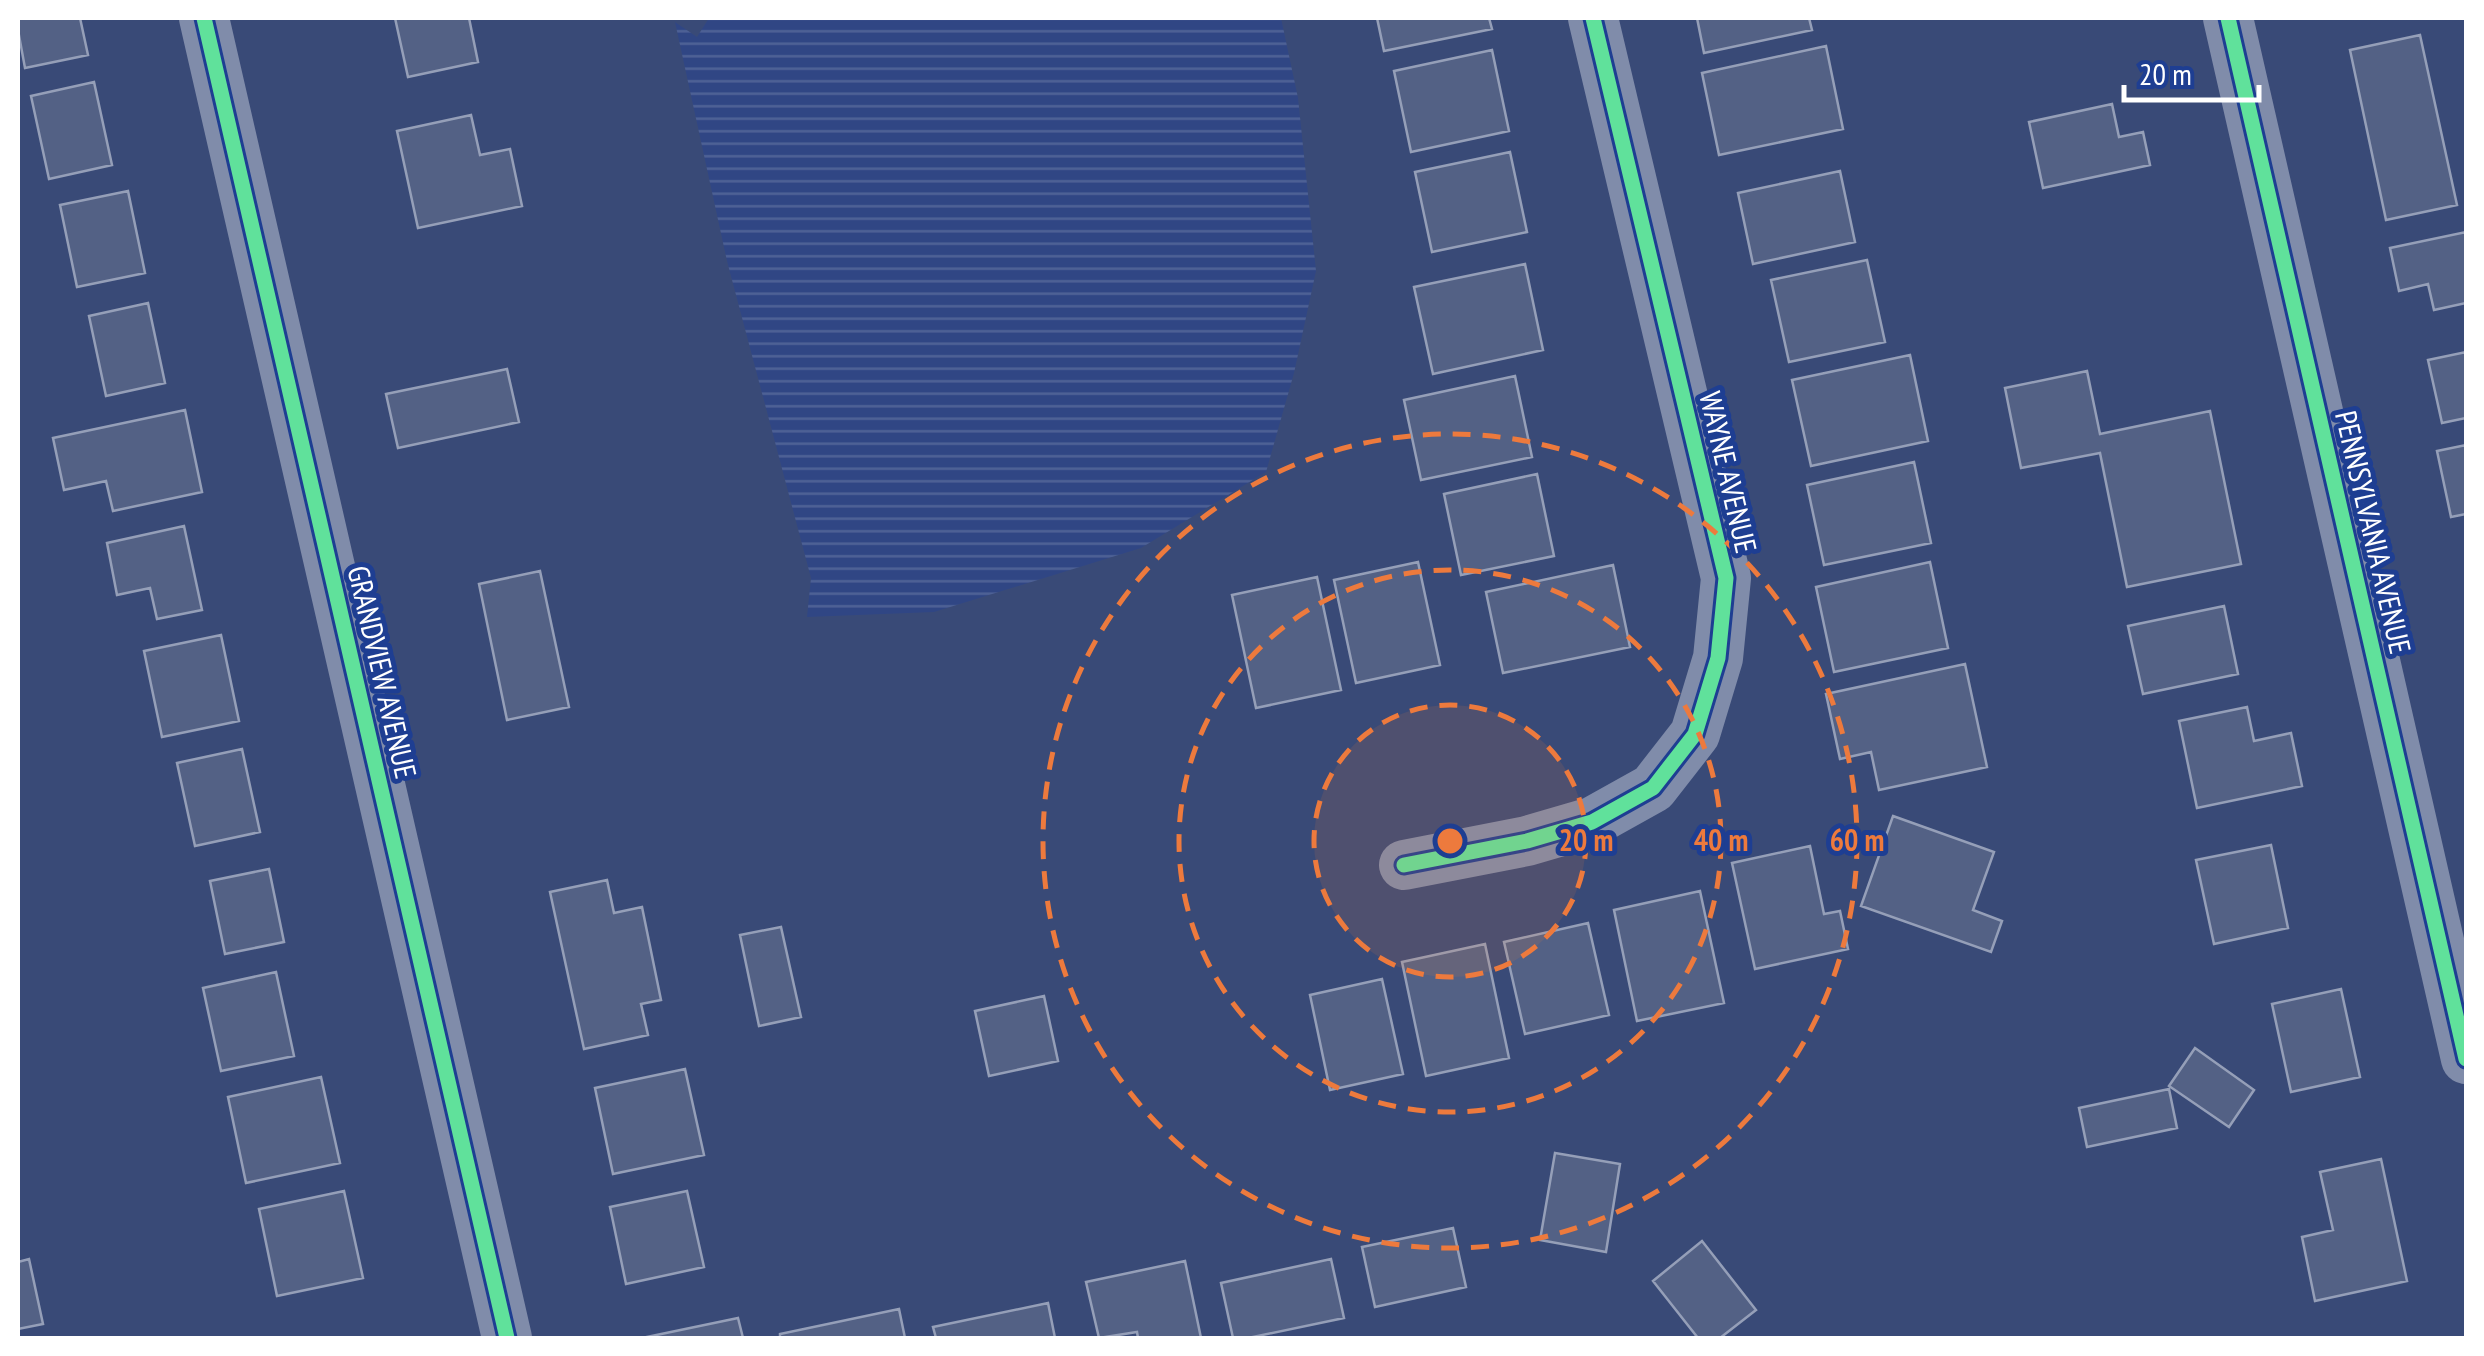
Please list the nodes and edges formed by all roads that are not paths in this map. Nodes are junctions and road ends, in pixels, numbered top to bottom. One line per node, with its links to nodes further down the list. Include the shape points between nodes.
1 (204, 18): 6 (street, GRANDVIEW AVENUE)
2 (1593, 18): 4 (street, WAYNE AVENUE, via 1726,578 1718,658 1694,734 1653,788 1592,822)
3 (2228, 18): 5 (street, PENNSYLVANIA AVENUE)
4 (1404, 865)
5 (2466, 1059)
6 (507, 1338)

